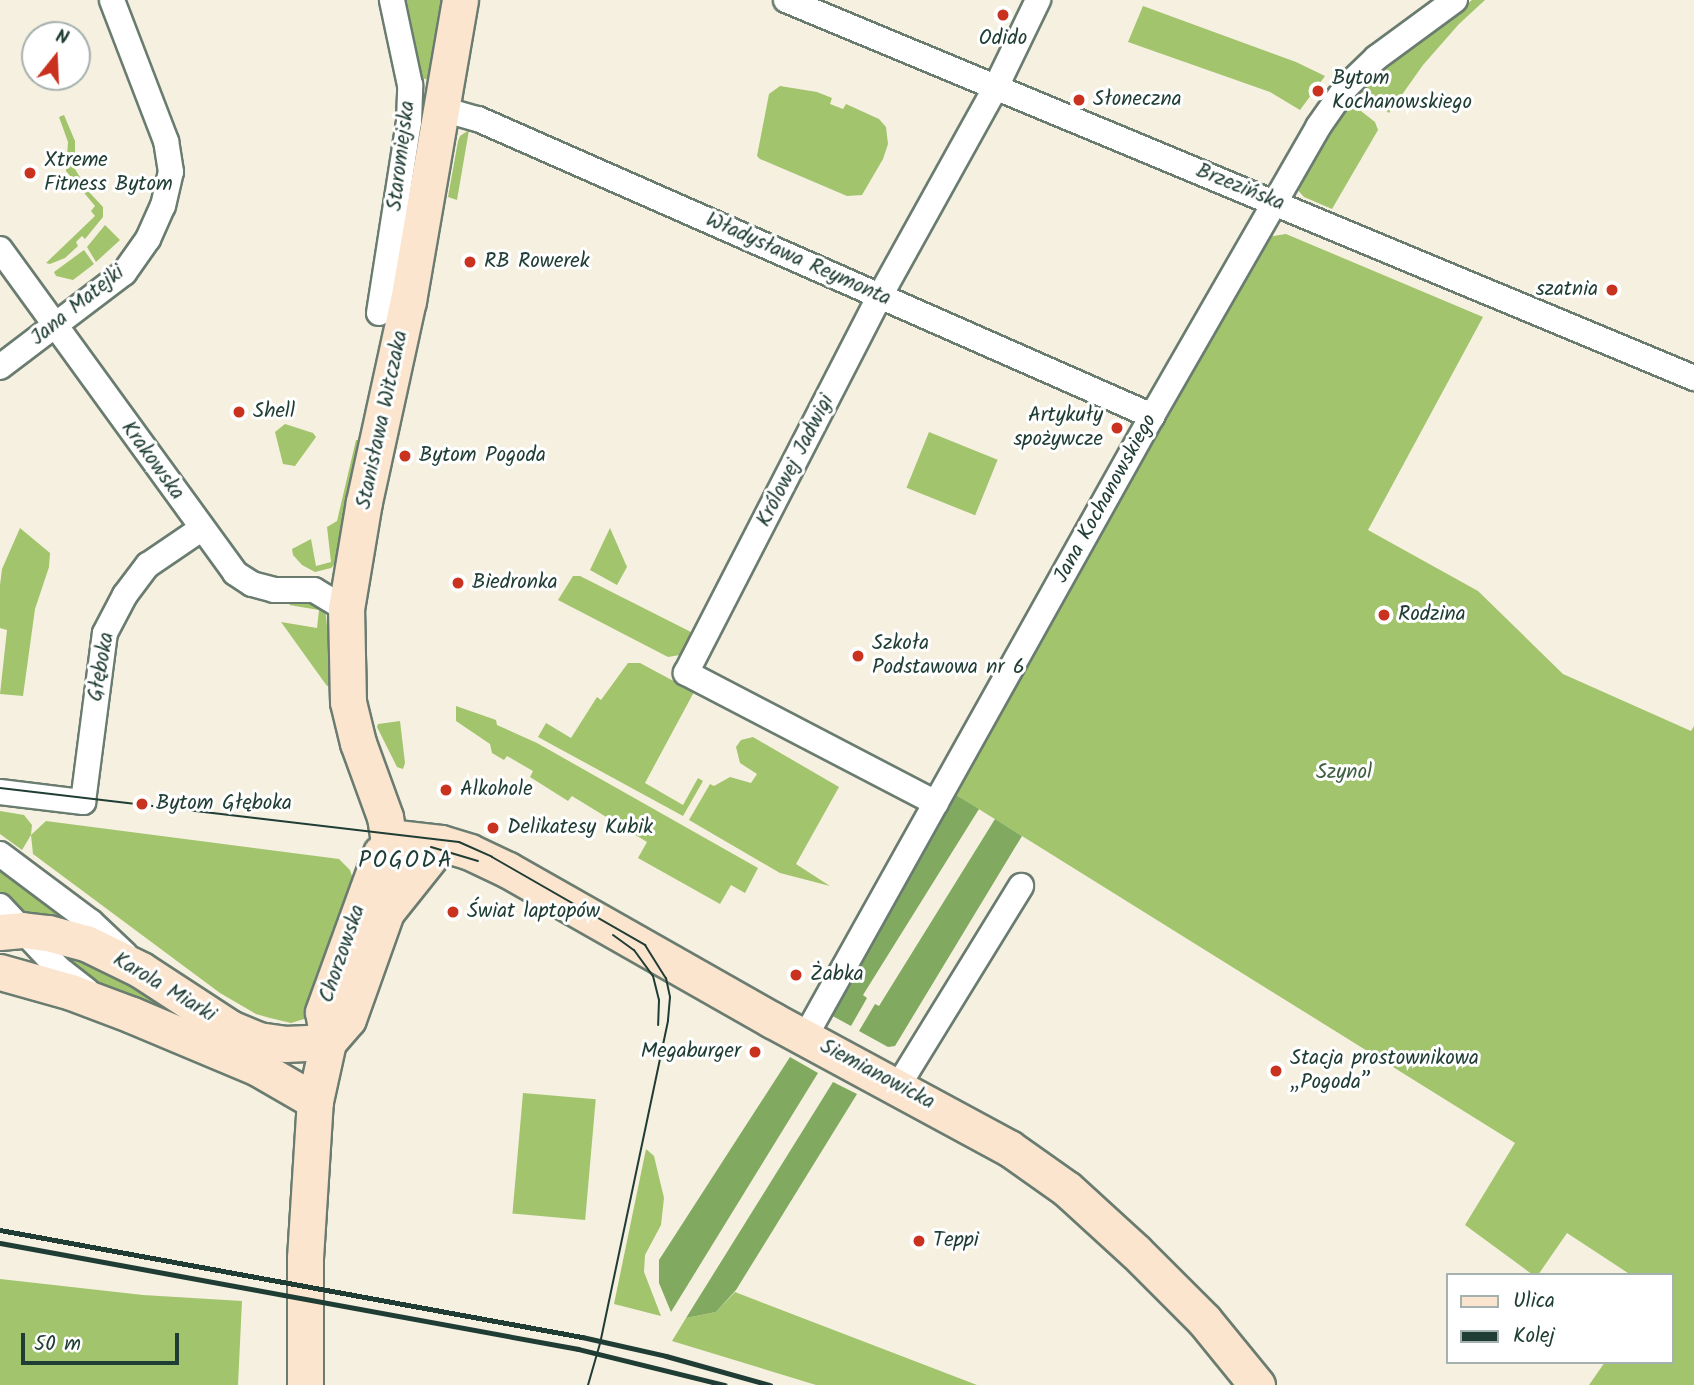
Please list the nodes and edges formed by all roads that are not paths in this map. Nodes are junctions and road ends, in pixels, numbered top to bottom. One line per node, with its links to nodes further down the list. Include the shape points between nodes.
1 (112, 0): 13 (street, Jana Matejki, via 166,141 172,172 151,233 124,273)
2 (392, 0): 12 (street, Staromiejska, via 410,85 409,122)
3 (460, 0): 8 (main road, Stanisława Witczaka)
4 (786, 0): 7 (street, Brzezińska)
5 (1038, 0): 7 (street, Królowej Jadwigi)
6 (1439, 5): 9 (street, Jana Kochanowskiego, via 1346,87)
7 (996, 87): 9 (street, Brzezińska); 11 (street, Królowej Jadwigi)
8 (443, 109): 11 (street, Władysława Reymonta, via 478,119); 18 (main road, Stanisława Witczaka)
9 (1276, 202): 15 (street, Brzezińska); 16 (street, Jana Kochanowskiego)
10 (0, 249): 13 (street, Krakowska)
11 (880, 296): 16 (street, Władysława Reymonta); 20 (street, Królowej Jadwigi, via 686,673)
12 (379, 313)
13 (54, 326): 14 (street, Jana Matejki); 17 (street, Krakowska)
14 (0, 367)
15 (1694, 377)
16 (1152, 416): 20 (street, Jana Kochanowskiego)
17 (201, 529): 18 (street, Krakowska, via 235,573 252,584 274,590 314,590); 19 (street, Głęboka, via 148,565 105,633 83,802)
18 (346, 609): 21 (main road, Stanisława Witczaka, via 348,702)
19 (0, 792)
20 (936, 803): 30 (street, Jana Kochanowskiego)
21 (388, 837): 22 (main road, Siemianowicka); 25 (main road, Chorzowska); 31 (main road, Chorzowska, via 323,1012)
22 (441, 844): 25 (main road); 30 (main road, Siemianowicka, via 508,870)
23 (0, 854): 27 (street, via 91,922)
24 (1021, 886): 32 (street)
25 (386, 912): 31 (main road, Chorzowska, via 348,1019)
26 (7, 923): 27 (main road, Karola Miarki, via 86,943); 29 (street)
27 (141, 971): 31 (main road, Karola Miarki, via 244,1035 278,1044)
28 (0, 972): 29 (main road, Karola Miarki)
29 (105, 1004): 33 (main road, Karola Miarki, via 258,1068)
30 (805, 1037): 32 (main road, Siemianowicka)
31 (328, 1042): 33 (main road, Chorzowska)
32 (898, 1086): 34 (main road, Siemianowicka, via 1009,1148 1067,1189 1204,1320)
33 (315, 1101): 35 (main road, Chorzowska, via 305,1258)
34 (1254, 1384)
35 (305, 1385)

